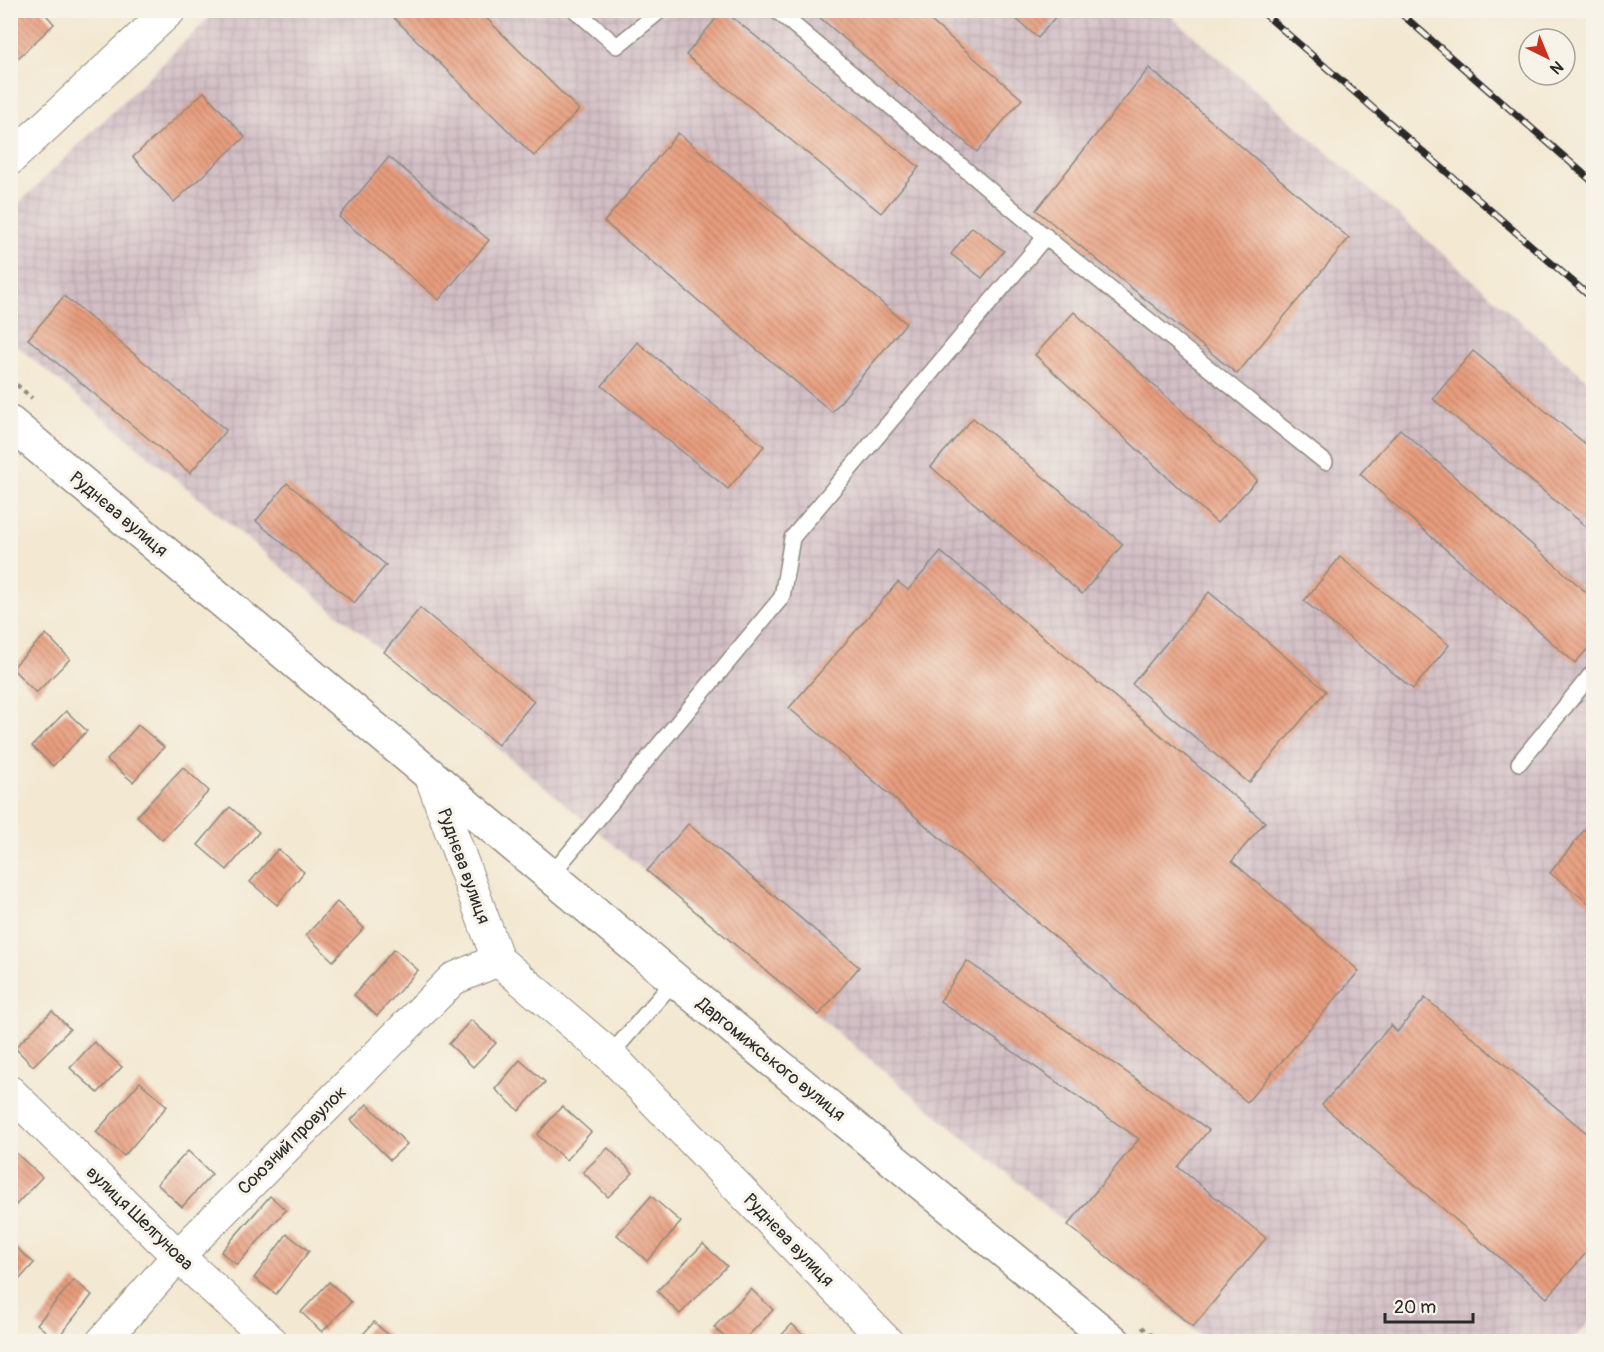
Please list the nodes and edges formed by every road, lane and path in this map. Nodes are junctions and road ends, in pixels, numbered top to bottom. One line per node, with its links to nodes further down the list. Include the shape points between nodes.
1 (170, 10): 5 (street)
2 (575, 10): 3 (lane, via 617,46)
3 (661, 10)
4 (776, 10): 6 (lane)
5 (10, 159)
6 (1046, 236): 8 (lane); 12 (lane, via 792,538 782,597)
7 (10, 423): 11 (street, Руднєва вулиця)
8 (1324, 462)
9 (1593, 671): 10 (lane)
10 (1519, 763)
11 (430, 774): 12 (street, Даргомижського вулиця); 13 (street, Руднєва вулиця)
12 (551, 875): 14 (street, Даргомижського вулиця)
13 (498, 960): 15 (street, Руднєва вулиця); 17 (street, Союзний провулок, via 453,979)
14 (675, 980): 15 (lane); 21 (street, Даргомижського вулиця)
15 (610, 1055): 20 (street, Руднєва вулиця)
16 (10, 1092): 17 (street, вулиця Шелгунова)
17 (178, 1256): 18 (street, Союзний провулок); 19 (street, вулиця Шелгунова)
18 (102, 1341)
19 (272, 1341)
20 (887, 1341)
21 (1114, 1341)

